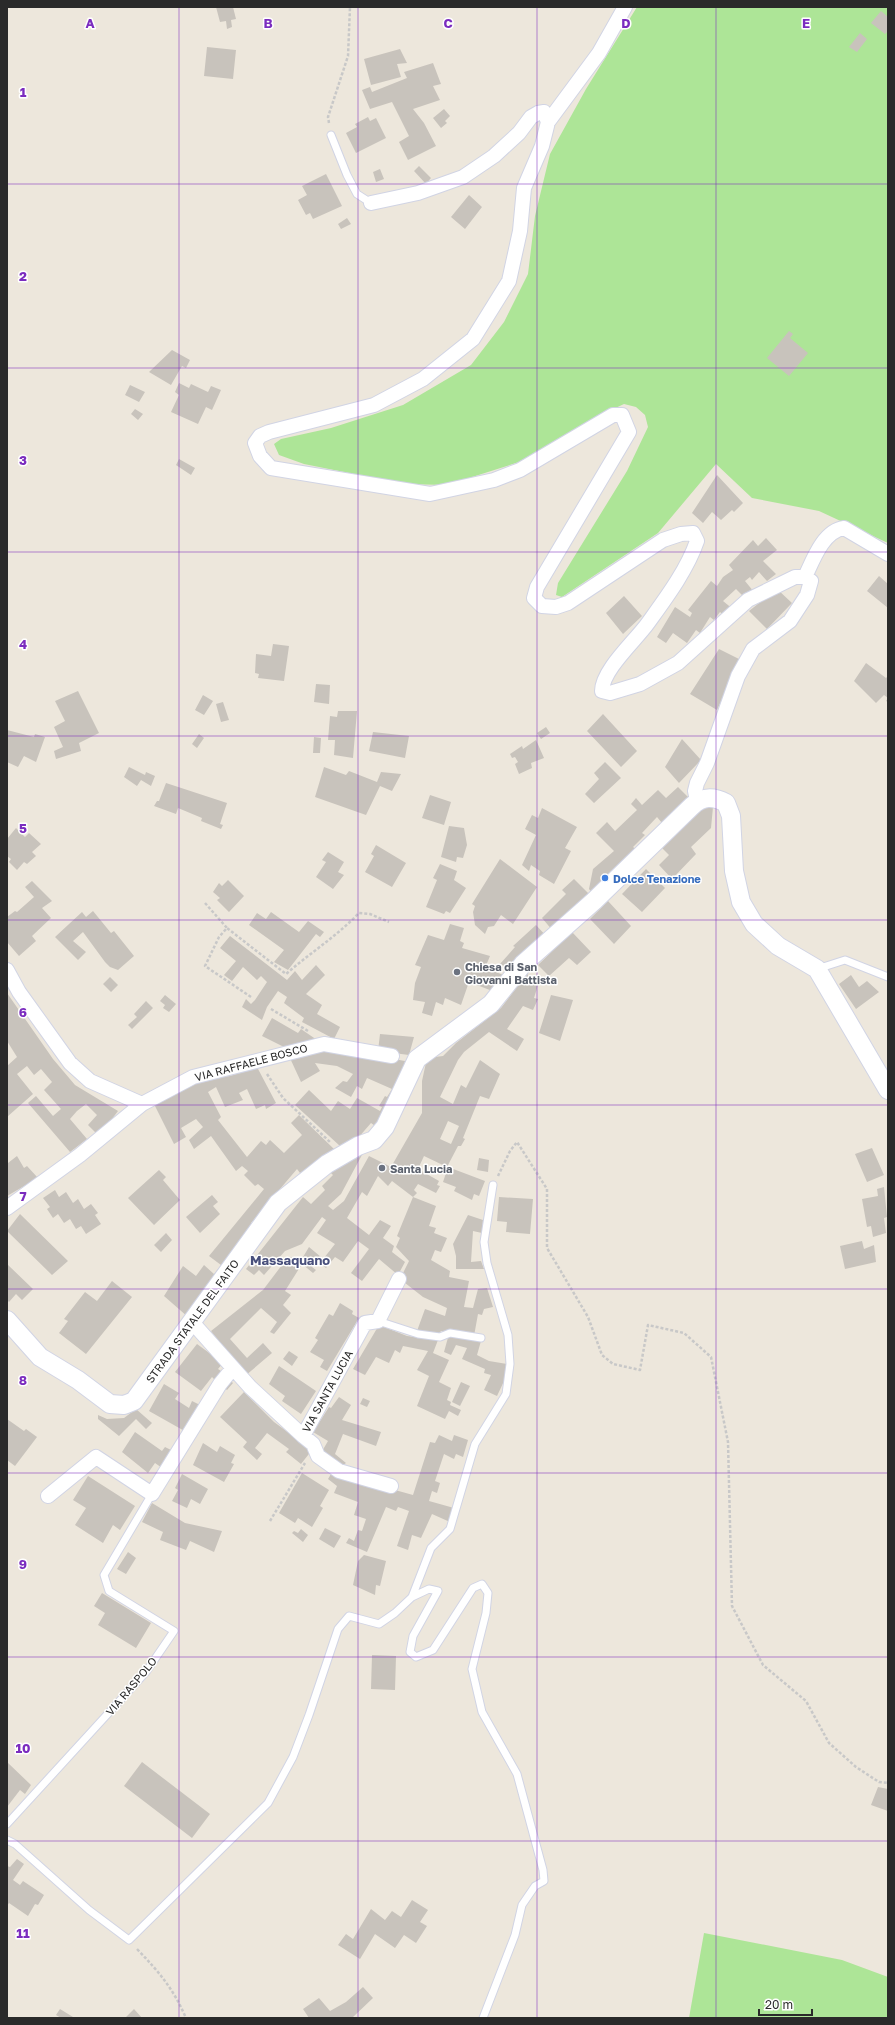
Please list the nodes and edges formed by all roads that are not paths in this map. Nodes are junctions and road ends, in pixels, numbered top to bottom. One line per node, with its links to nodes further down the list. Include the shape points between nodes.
1 (625, 7): 2 (street, via 599,53)
2 (548, 122): 4 (street, via 544,112 531,117 519,133 494,156 463,178 418,193); 6 (street, via 542,146 524,188 520,231 509,280 473,339 423,379 374,405 260,436 255,443 260,456 271,468 430,494 488,481 520,470 613,415 622,415 629,432 537,587 534,598 542,606 556,607 568,603 663,540 681,534 693,534 697,541 692,557 648,623 607,674 602,691 610,693 640,684 678,664 748,600 795,577)
3 (331, 135): 4 (lane, via 357,194)
4 (371, 203)
5 (888, 554): 6 (street, via 844,528 838,529 824,542)
6 (805, 577): 7 (street, via 811,581 807,595 790,621 754,648 738,676 697,783)
7 (697, 801): 8 (street, via 708,797 726,803 731,816 734,871 741,902 754,924 778,946); 19 (street, STRADA STATALE DEL FAITO, via 594,901 523,964 491,1004 417,1059 385,1127 374,1140 327,1164 278,1203)
8 (817, 969): 10 (lane, via 845,960); 12 (street)
9 (7, 970): 13 (street, via 19,992 70,1063 90,1081)
10 (888, 977)
11 (392, 1056): 13 (street, VIA RAFFAELE BOSCO, via 324,1044 193,1077)
12 (888, 1090)
13 (142, 1104): 15 (street, VIA RAFFAELE BOSCO, via 80,1155)
14 (493, 1185): 26 (lane, via 484,1242 486,1263 508,1335 510,1364 506,1394 475,1444 450,1529 431,1548)
15 (7, 1208)
16 (399, 1279): 18 (street)
17 (7, 1320): 19 (street, STRADA STATALE DEL FAITO, via 40,1357 78,1380 110,1404 124,1405 134,1401)
18 (378, 1321): 20 (lane, via 418,1334 440,1337 450,1333); 22 (street, VIA SANTA LUCIA, via 365,1323)
19 (192, 1322): 21 (street, VIA SANTA LUCIA)
20 (481, 1338)
21 (233, 1368): 22 (street, VIA SANTA LUCIA); 24 (street, VIA RASPOLO, via 220,1384)
22 (303, 1436): 23 (street, via 314,1444 318,1456 339,1471)
23 (391, 1486)
24 (152, 1494): 25 (street, via 96,1457); 27 (lane, VIA RASPOLO, via 104,1575 109,1591 174,1631 146,1672)
25 (48, 1496)
26 (412, 1597): 28 (lane, via 379,1624 349,1616 338,1629 293,1757 268,1803 129,1940 89,1910 16,1844); 29 (lane, via 429,1589 438,1591 413,1636 410,1652 416,1657 433,1650 473,1588 482,1584 488,1593 486,1613 472,1669 482,1712 517,1774 544,1870 544,1881 535,1886 522,1905 515,1935)
27 (7, 1824)
28 (7, 1840)
29 (483, 2018)

